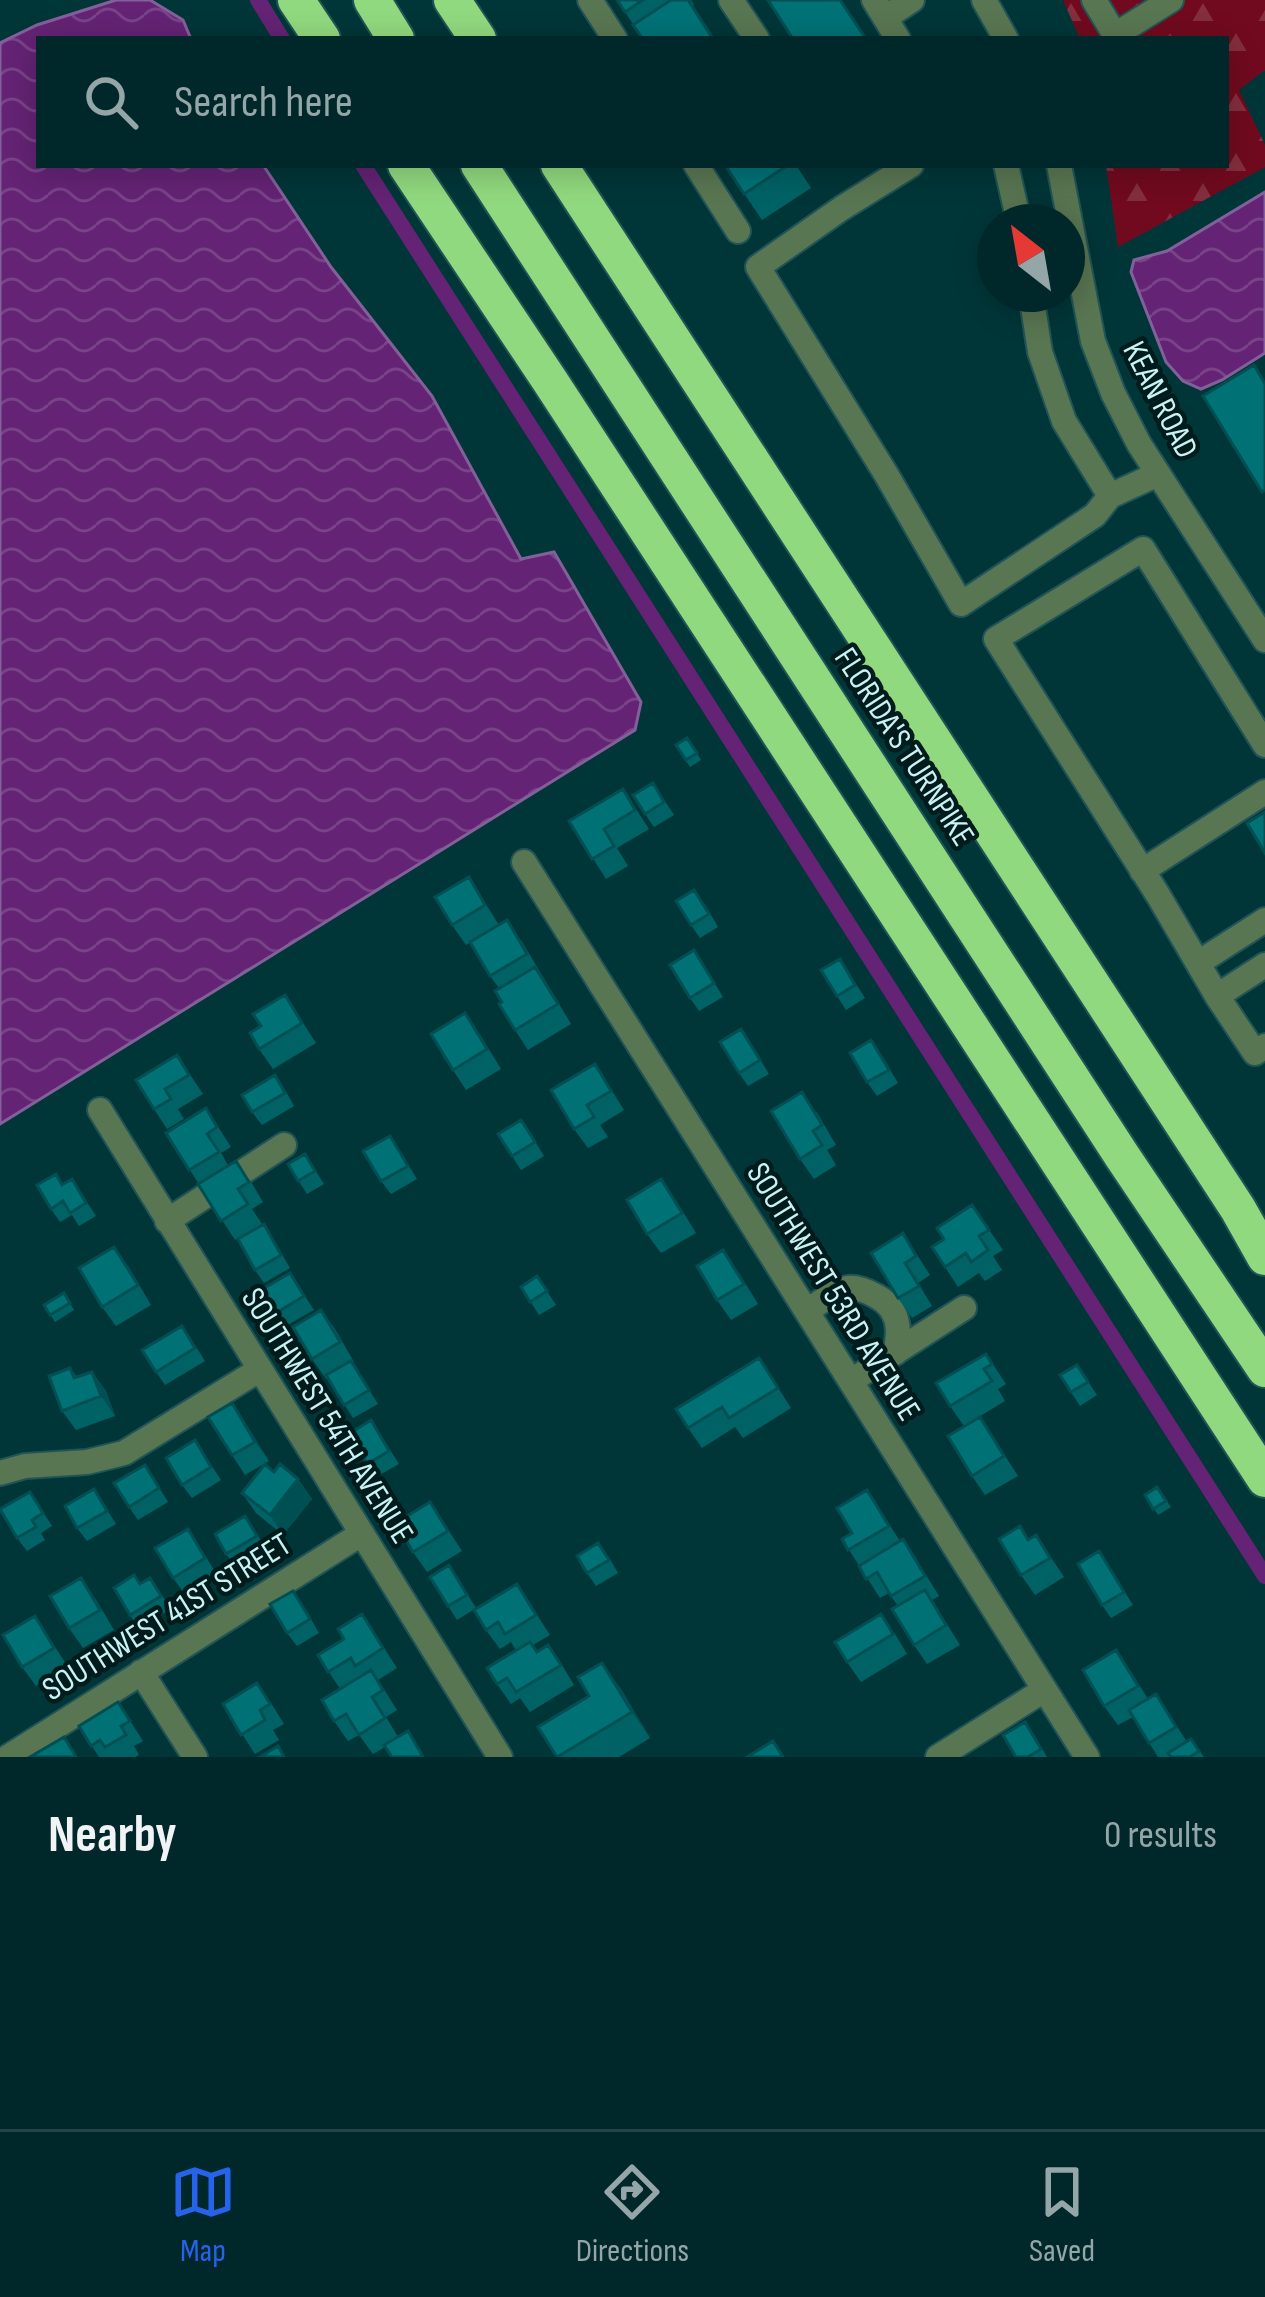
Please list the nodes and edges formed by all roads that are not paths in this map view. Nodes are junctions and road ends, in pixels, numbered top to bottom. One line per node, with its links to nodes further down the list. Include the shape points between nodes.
1 (296, 0): 11 (highway)
2 (372, 0): 12 (highway)
3 (452, 0): 13 (highway)
4 (590, 0): 14 (street)
5 (731, 0): 15 (street)
6 (912, 0): 10 (street)
7 (985, 0): 16 (street)
8 (1094, 0): 9 (street, via 1115,34)
9 (1171, 0)
10 (886, 19)
11 (320, 36)
12 (394, 36)
13 (476, 36)
14 (613, 36)
15 (755, 36)
16 (1004, 36)
17 (408, 168): 52 (highway)
18 (481, 168): 49 (highway, FLORIDA'S TURNPIKE)
19 (562, 168): 41 (highway, FLORIDA'S TURNPIKE)
20 (698, 168): 25 (street)
21 (905, 168): 28 (street, via 758,267 961,604)
22 (1007, 168): 24 (street)
23 (1060, 168): 27 (street, KEAN ROAD, via 1093,341)
24 (1015, 204)
25 (738, 231)
26 (1034, 312): 28 (street, via 1064,421)
27 (1158, 474): 28 (street); 29 (street, KEAN ROAD)
28 (1110, 496)
29 (1265, 640)
30 (1265, 745): 33 (street, via 1143,548 996,639)
31 (1265, 792): 33 (street)
32 (524, 862): 46 (street, SOUTHWEST 53RD AVENUE)
33 (1142, 871): 35 (street)
34 (1265, 920): 35 (street)
35 (1198, 962): 37 (street)
36 (1265, 965): 37 (street)
37 (1217, 996): 38 (street)
38 (1262, 1056)
39 (100, 1110): 42 (street, SOUTHWEST 54TH AVENUE)
40 (284, 1145): 42 (street)
41 (1238, 1210): 43 (highway); 44 (highway, FLORIDA'S TURNPIKE)
42 (166, 1221): 48 (street, SOUTHWEST 54TH AVENUE)
43 (1265, 1241)
44 (1265, 1257)
45 (964, 1308): 47 (street)
46 (807, 1312): 47 (street, via 850,1287 865,1290 896,1316); 50 (street, SOUTHWEST 53RD AVENUE)
47 (895, 1353): 50 (street)
48 (259, 1370): 51 (street, via 124,1453); 53 (street, SOUTHWEST 54TH AVENUE)
49 (1265, 1370)
50 (850, 1381): 55 (street, SOUTHWEST 53RD AVENUE)
51 (0, 1473)
52 (1265, 1479)
53 (362, 1534): 54 (street, SOUTHWEST 41ST STREET); 58 (street, SOUTHWEST 54TH AVENUE)
54 (141, 1672): 56 (street, SOUTHWEST 41ST STREET); 57 (street)
55 (1044, 1690): 59 (street); 60 (street, SOUTHWEST 53RD AVENUE)
56 (8, 1757)
57 (195, 1757)
58 (500, 1757)
59 (938, 1757)
60 (1087, 1757)

